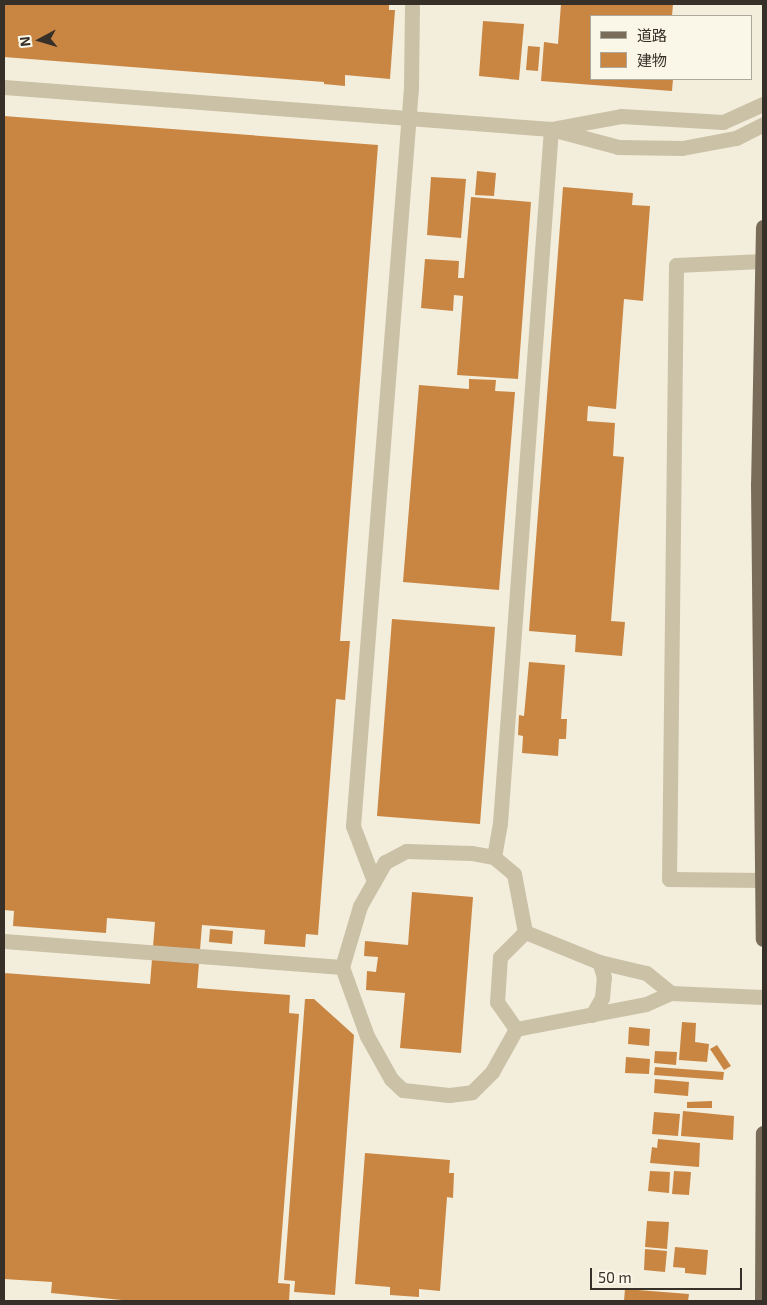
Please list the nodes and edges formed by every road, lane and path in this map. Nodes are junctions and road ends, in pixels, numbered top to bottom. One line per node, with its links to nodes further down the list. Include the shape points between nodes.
1 (412, 7): 4 (street)
2 (4, 87): 4 (street)
3 (763, 104): 6 (street, via 723,122 621,116)
4 (408, 117): 6 (street); 14 (street, via 353,826)
5 (763, 124): 6 (street, via 729,140 682,148 618,148)
6 (551, 129): 12 (street, via 500,823)
7 (763, 227): 8 (main road)
8 (763, 253): 9 (main road); 13 (street, via 676,265 669,879)
9 (762, 296): 10 (main road)
10 (761, 484): 11 (main road)
11 (762, 791): 13 (main road)
12 (494, 857): 14 (street, via 406,851 385,862); 15 (street, via 514,874)
13 (763, 880): 16 (main road)
14 (374, 881): 19 (street, via 360,906)
15 (525, 932): 18 (street); 23 (street, via 500,957 497,1002)
16 (763, 938)
17 (4, 941): 19 (street)
18 (599, 962): 20 (street, via 646,973); 22 (street, via 604,977 602,998)
19 (342, 967): 23 (street, via 367,1036 391,1079 403,1090 449,1095 472,1092 492,1072)
20 (671, 992): 21 (street); 22 (street, via 646,1004)
21 (763, 997)
22 (592, 1015): 23 (street)
23 (516, 1029)
24 (763, 1133): 25 (main road)
25 (762, 1301)

